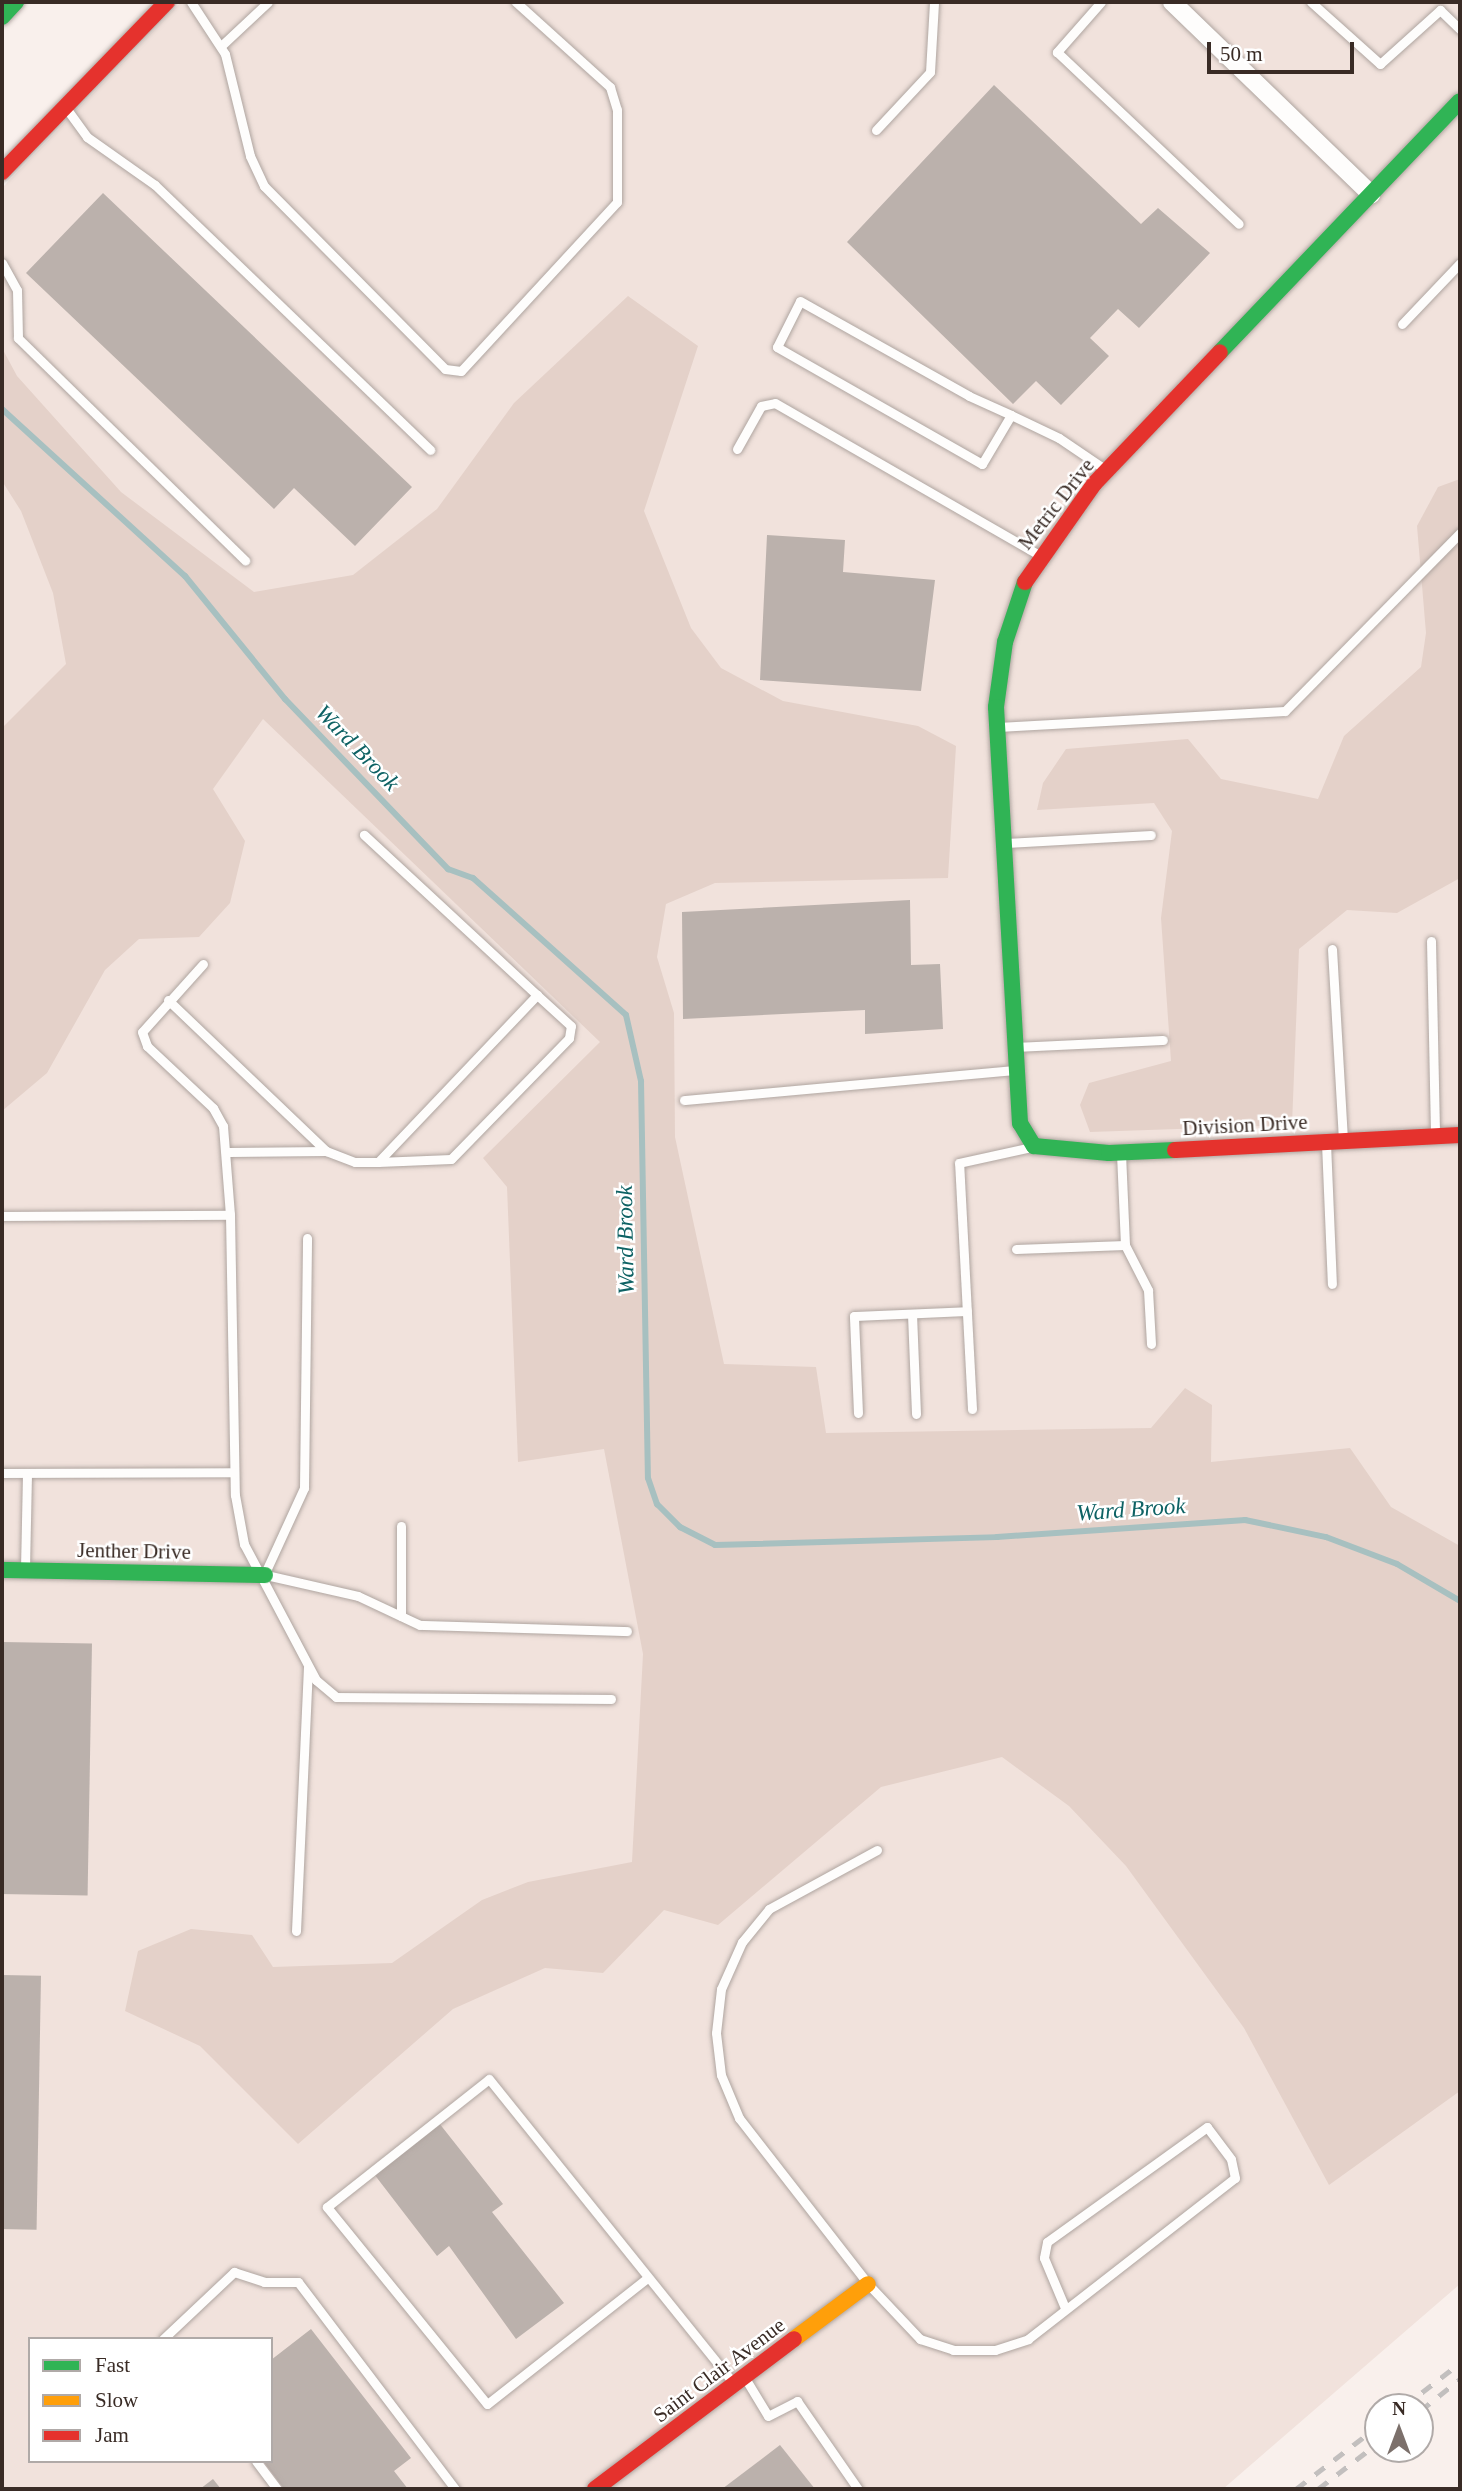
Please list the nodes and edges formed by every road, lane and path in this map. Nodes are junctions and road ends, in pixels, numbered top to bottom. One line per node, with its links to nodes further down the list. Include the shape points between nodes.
1 (16, 2): 10 (main road)
2 (167, 2): 14 (main road)
3 (191, 2): 12 (lane)
4 (268, 2): 12 (lane)
5 (516, 2): 12 (lane, via 610,87 617,123 617,202 461,371 445,369 264,186)
6 (934, 2): 15 (lane, via 930,72)
7 (1101, 2): 18 (lane, via 1057,52)
8 (1174, 2): 17 (street)
9 (1311, 2): 11 (lane, via 1380,64 1440,10)
10 (2, 17)
11 (1460, 29)
12 (221, 46)
13 (1459, 104): 17 (main road, Metric Drive)
14 (65, 107): 16 (main road); 24 (lane, via 87,137 155,185)
15 (876, 130)
16 (2, 172)
17 (1371, 194): 25 (main road, Metric Drive)
18 (1239, 224)
19 (2, 263): 28 (lane, via 17,290 18,338)
20 (1460, 263): 21 (lane)
21 (1402, 324)
22 (1010, 415): 22 (lane, via 800,301 777,347 982,464); 25 (lane)
23 (737, 449): 27 (lane, via 761,407 775,403)
24 (430, 450)
25 (1107, 471): 27 (main road, Metric Drive)
26 (1460, 533): 29 (lane, via 1285,711)
27 (1040, 555): 29 (main road, Metric Drive, via 1005,642)
28 (245, 560)
29 (996, 727): 32 (main road, Metric Drive)
30 (364, 835): 36 (lane)
31 (1151, 835): 32 (lane)
32 (1002, 843): 39 (main road, Metric Drive)
33 (1430, 941): 43 (lane)
34 (1332, 949): 44 (lane)
35 (203, 964): 37 (lane)
36 (537, 995): 50 (lane); 50 (lane, via 571,1026 569,1038 451,1159)
37 (168, 1000): 47 (lane); 49 (lane, via 142,1032 147,1046 213,1108)
38 (1163, 1040): 39 (lane)
39 (1013, 1047): 40 (main road, Metric Drive)
40 (1015, 1070): 41 (lane); 46 (main road, Metric Drive, via 1020,1123)
41 (684, 1100)
42 (1460, 1135): 43 (main road, Division Drive)
43 (1435, 1136): 44 (main road, Division Drive)
44 (1343, 1141): 45 (main road, Division Drive)
45 (1325, 1142): 48 (main road, Division Drive); 56 (lane)
46 (1034, 1146): 48 (main road, Division Drive, via 1048,1152); 57 (lane, via 960,1163)
47 (326, 1150): 49 (lane); 50 (lane, via 355,1162)
48 (1121, 1152): 54 (lane)
49 (229, 1153): 51 (lane)
50 (377, 1162)
51 (230, 1215): 52 (lane); 63 (lane)
52 (2, 1216)
53 (307, 1238): 69 (lane, via 304,1488)
54 (1125, 1245): 55 (lane); 59 (lane, via 1148,1290)
55 (1016, 1249)
56 (1332, 1284)
57 (967, 1311): 58 (lane); 60 (lane)
58 (912, 1314): 61 (lane, via 854,1317); 62 (lane)
59 (1151, 1344)
60 (972, 1409)
61 (858, 1413)
62 (916, 1414)
63 (234, 1472): 65 (lane); 69 (lane, via 244,1544)
64 (2, 1473): 65 (lane)
65 (27, 1473): 68 (lane)
66 (401, 1526): 70 (lane)
67 (2, 1570): 68 (main road, Jenther Drive)
68 (24, 1570): 69 (main road, Jenther Drive)
69 (265, 1575): 70 (lane, via 358,1596); 72 (lane)
70 (401, 1616): 71 (lane, via 421,1625)
71 (627, 1631)
72 (309, 1665): 73 (lane, via 336,1696); 75 (lane)
73 (611, 1699)
74 (877, 1850): 77 (lane, via 769,1909 742,1942 721,1989 716,2033 721,2075 739,2118)
75 (296, 1931)
76 (646, 2278): 76 (lane, via 489,2079 327,2207 487,2404); 80 (lane)
77 (868, 2284): 78 (lane, via 920,2339 953,2350 995,2350 1028,2339); 80 (main road, Saint Clair Avenue)
78 (1065, 2308): 78 (lane, via 1235,2178 1231,2159 1207,2127 1047,2242 1047,2268)
79 (165, 2337): 83 (lane, via 234,2272 264,2283 298,2282)
80 (739, 2381): 84 (main road, Saint Clair Avenue); 85 (lane, via 768,2416 797,2401)
81 (258, 2463): 82 (lane)
82 (277, 2489)
83 (455, 2489)
84 (595, 2489)
85 (858, 2489)

